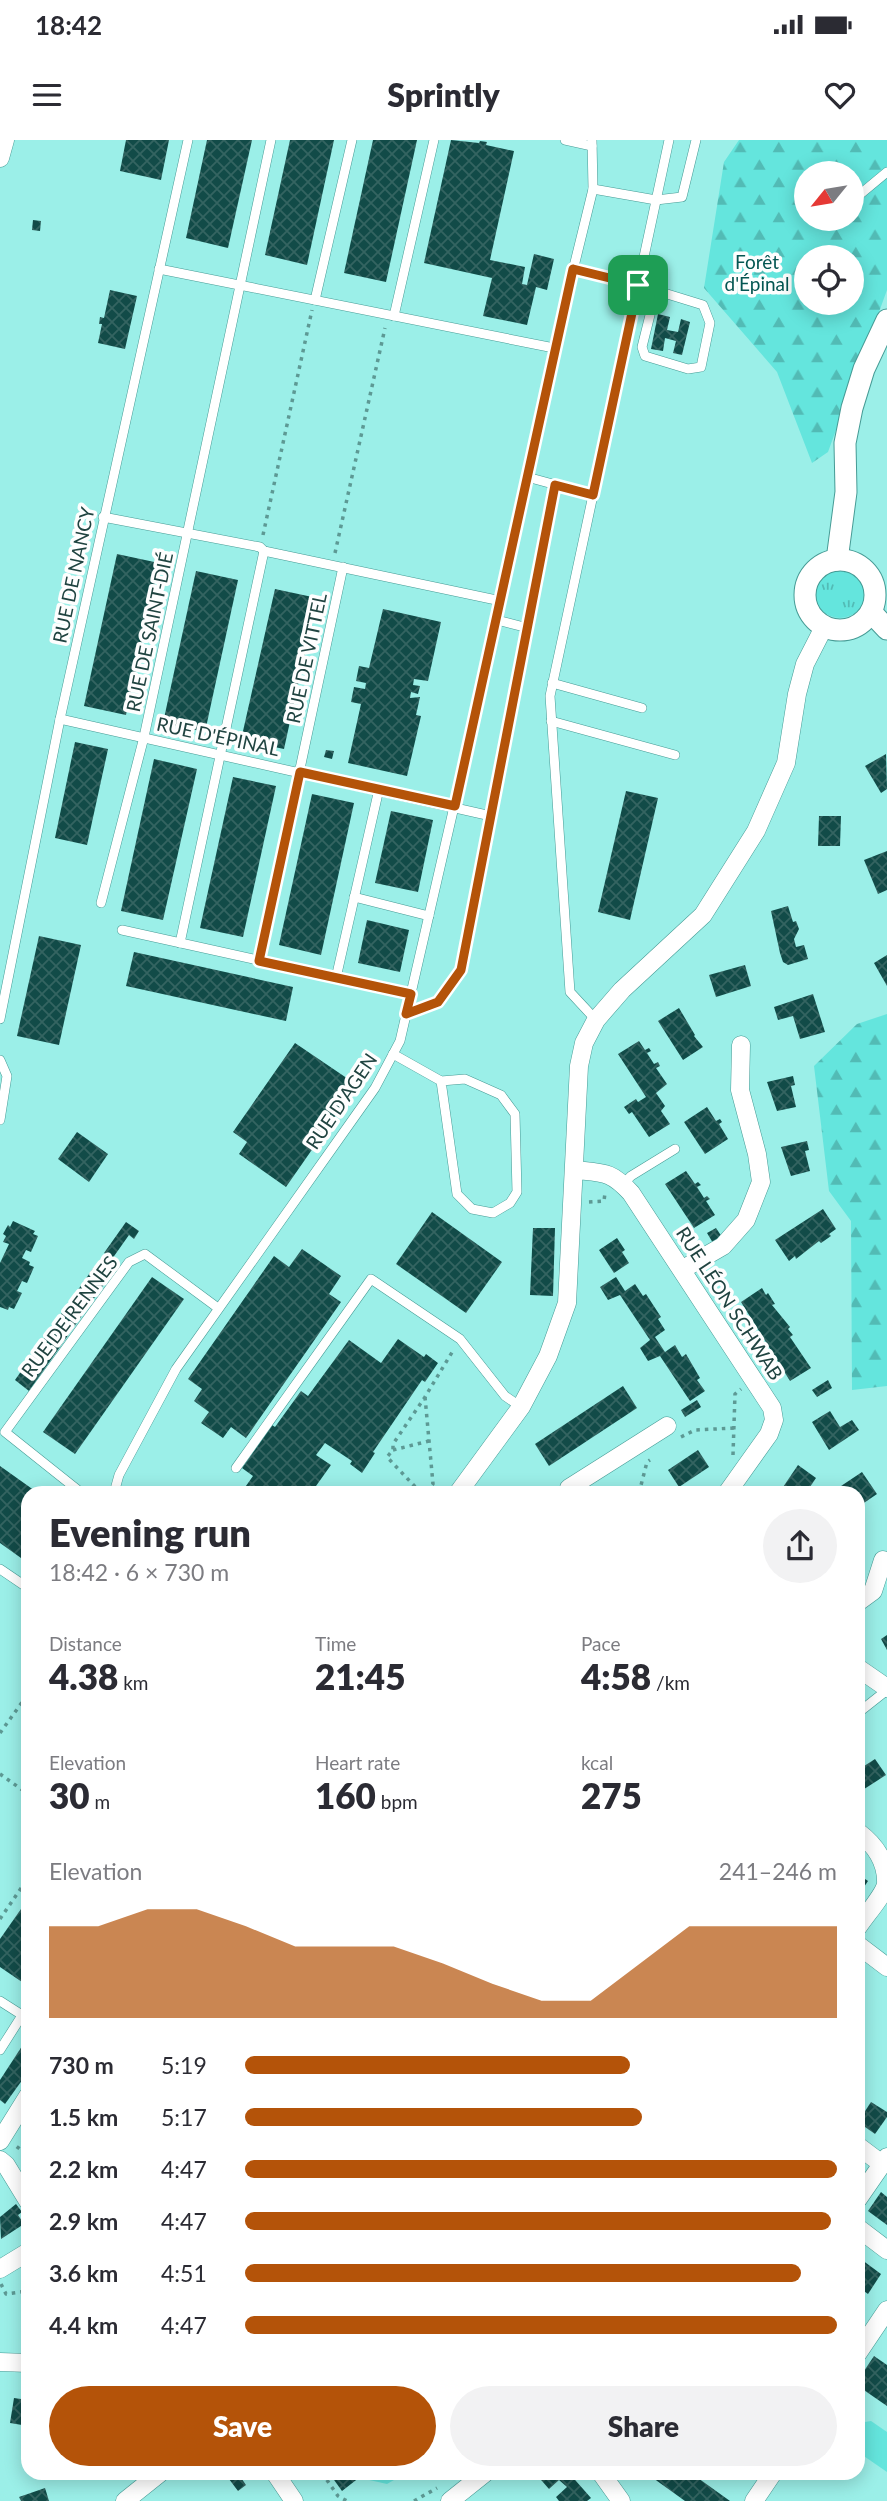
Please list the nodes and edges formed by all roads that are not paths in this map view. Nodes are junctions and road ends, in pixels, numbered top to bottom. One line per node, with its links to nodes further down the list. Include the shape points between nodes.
1 (5, 140): 10 (street)
2 (188, 140): 15 (lane, RUE DE NANCY)
3 (271, 140): 17 (lane, RUE DE SAINT-DIÉ)
4 (352, 140): 20 (lane)
5 (434, 140): 21 (lane)
6 (565, 140): 9 (lane)
7 (669, 140): 14 (lane)
8 (696, 140): 14 (lane, via 682,197)
9 (592, 143): 12 (lane, RUE D'AGEN)
10 (0, 158)
11 (887, 172): 13 (lane)
12 (593, 189): 14 (lane); 16 (lane, RUE D'AGEN)
13 (864, 191)
14 (656, 200): 18 (lane)
15 (159, 269): 17 (lane); 27 (lane, RUE DE NANCY)
16 (573, 269): 18 (lane); 23 (lane, RUE D'AGEN)
17 (241, 285): 20 (lane); 28 (lane, RUE DE SAINT-DIÉ)
18 (638, 285): 19 (lane); 26 (lane)
19 (656, 290): 19 (lane, via 703,305 710,323 701,367 688,369 645,356 642,348)
20 (315, 300): 21 (lane)
21 (391, 316): 23 (lane)
22 (887, 320): 30 (street, via 852,408)
23 (554, 348): 24 (lane, RUE D'AGEN)
24 (527, 477): 25 (lane); 32 (lane, RUE D'AGEN)
25 (555, 485): 26 (lane); 36 (lane)
26 (593, 495): 38 (lane)
27 (103, 517): 28 (lane); 40 (lane, RUE DE NANCY)
28 (188, 534): 29 (lane); 42 (lane, RUE DE SAINT-DIÉ)
29 (262, 549): 31 (lane); 43 (lane)
30 (836, 560): 33 (street, via 857,564 868,575 875,599); 35 (street, via 816,570 805,592 813,618)
31 (343, 567): 32 (lane); 45 (lane, RUE DE VITTEL)
32 (501, 601): 34 (lane, RUE D'AGEN)
33 (870, 612): 35 (street, via 848,629); 37 (street)
34 (497, 620): 36 (lane); 47 (lane, RUE D'AGEN)
35 (824, 627): 59 (street, via 805,664 786,763 756,831 703,915)
36 (528, 628): 48 (lane)
37 (887, 629)
38 (552, 683): 39 (lane); 41 (lane)
39 (642, 708)
40 (60, 719): 42 (lane, RUE D'ÉPINAL); 58 (lane, RUE DE NANCY)
41 (551, 721): 44 (lane); 59 (lane, via 570,992)
42 (144, 737): 43 (lane, RUE D'ÉPINAL); 50 (lane, RUE DE SAINT-DIÉ)
43 (221, 754): 45 (lane, RUE D'ÉPINAL); 53 (lane)
44 (675, 755)
45 (300, 772): 46 (lane, RUE D'ÉPINAL); 54 (lane, RUE DE VITTEL)
46 (379, 789): 47 (lane, RUE D'ÉPINAL); 49 (lane)
47 (455, 806): 48 (lane, RUE D'ÉPINAL); 51 (lane, RUE D'AGEN)
48 (491, 816): 57 (lane, via 461,970 438,1002)
49 (354, 897): 51 (lane); 55 (lane)
50 (101, 903)
51 (429, 916): 56 (lane, RUE D'AGEN)
52 (122, 930): 53 (lane)
53 (180, 943): 54 (lane)
54 (259, 961): 55 (lane)
55 (336, 978): 56 (lane)
56 (411, 994): 57 (lane, RUE D'AGEN)
57 (406, 1014): 61 (lane, RUE D'AGEN)
58 (0, 1019)
59 (596, 1020): 66 (street, via 579,1066)
60 (741, 1045): 68 (street, via 740,1090 761,1182 746,1220 723,1246)
61 (393, 1054): 63 (lane); 69 (lane, RUE D'AGEN, via 375,1088)
62 (0, 1060): 64 (lane, via 7,1076)
63 (441, 1081): 63 (lane, via 457,1194 472,1209 493,1213 510,1203 517,1192 515,1114 501,1095 465,1079)
64 (0, 1120)
65 (675, 1149): 67 (lane)
66 (575, 1170): 67 (street, RUE LÉON SCHWAB, via 605,1173); 70 (street, via 568,1303 548,1356)
67 (623, 1184): 68 (street, RUE LÉON SCHWAB)
68 (683, 1269): 77 (street, RUE LÉON SCHWAB, via 772,1408 769,1434)
69 (218, 1308): 73 (lane, RUE DE RENNES, via 145,1254 129,1262 5,1432); 74 (lane, via 176,1369)
70 (521, 1407): 72 (lane, via 505,1396 460,1339 371,1279); 75 (street)
71 (670, 1433): 76 (street)
72 (236, 1468)
73 (73, 1486)
74 (116, 1486)
75 (463, 1486)
76 (584, 1486)
77 (732, 1486)
78 (883, 1560): 81 (street, via 873,1591)
79 (0, 1569): 80 (lane)
80 (21, 1583)
81 (865, 1597)
82 (865, 1673): 83 (street)
83 (887, 1689): 84 (lane)
84 (865, 1707)
85 (865, 1837): 86 (street, via 886,1865 886,1885)
86 (865, 1916)
87 (865, 1950): 88 (street)
88 (887, 1967)
89 (0, 2001): 90 (lane)
90 (21, 2014)
91 (21, 2017): 92 (lane)
92 (0, 2050)
93 (21, 2115): 94 (street)
94 (0, 2141)
95 (865, 2150): 97 (street)
96 (0, 2160): 99 (street)
97 (885, 2160): 98 (street)
98 (865, 2189)
99 (21, 2190)
100 (865, 2233): 101 (street)
101 (887, 2250)
102 (21, 2256): 103 (street)
103 (0, 2269)
104 (887, 2310): 105 (street)
105 (865, 2343)
106 (0, 2362): 107 (street)
107 (21, 2362)
108 (151, 2480): 113 (street)
109 (280, 2480): 114 (street)
110 (476, 2480): 115 (street)
111 (606, 2480): 116 (street)
112 (768, 2480): 117 (street)
113 (125, 2501)
114 (294, 2501)
115 (450, 2501)
116 (621, 2501)
117 (754, 2501)

